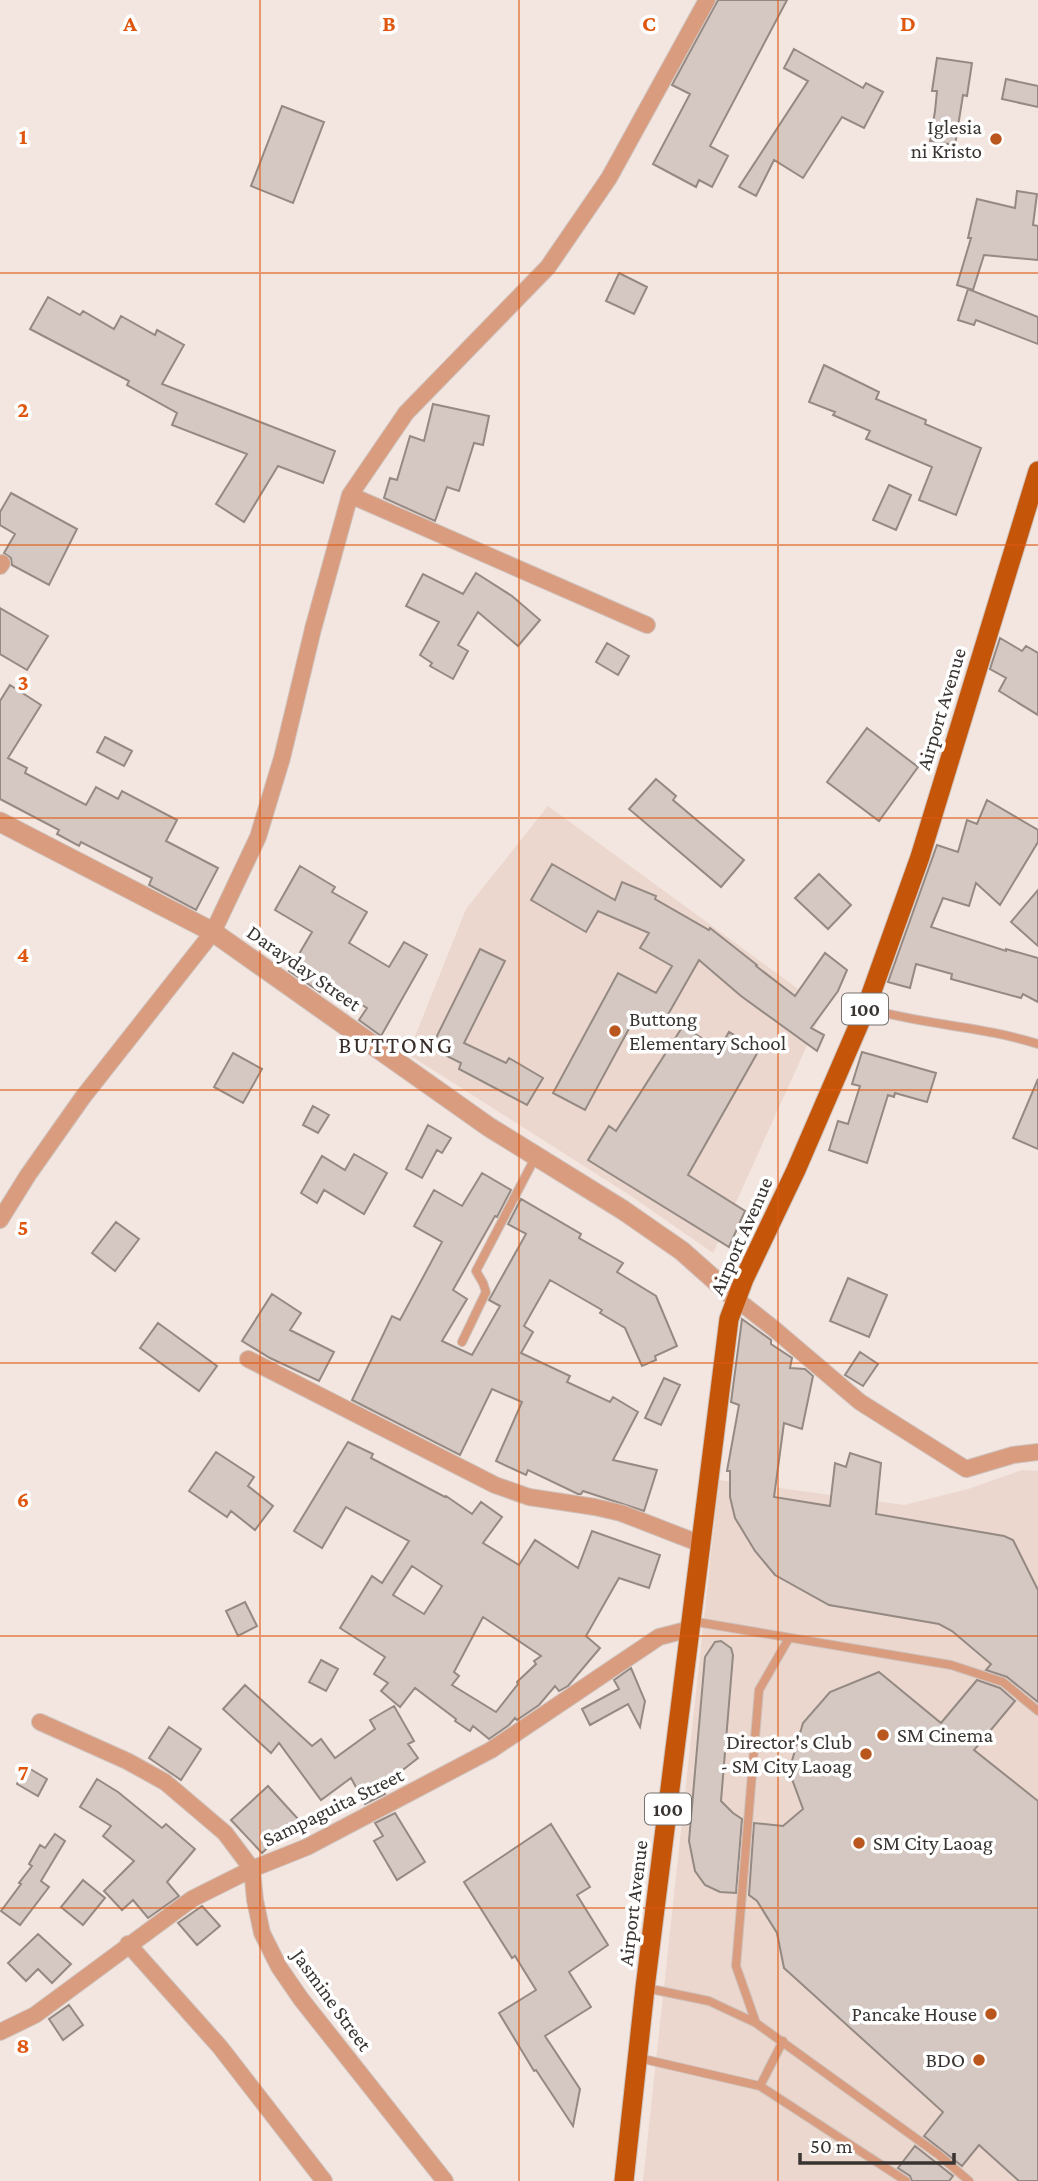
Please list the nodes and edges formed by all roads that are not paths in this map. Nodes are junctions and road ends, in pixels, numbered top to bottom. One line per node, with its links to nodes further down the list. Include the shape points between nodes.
1 (707, 0): 4 (street, via 608,178 548,267 406,413)
2 (1038, 471): 3 (main road, Airport Avenue / 100)
3 (1035, 493): 8 (main road, Airport Avenue / 100, via 920,857)
4 (350, 495): 5 (street); 7 (street, via 258,837)
5 (647, 625)
6 (0, 822): 7 (street, Darayday Street)
7 (213, 932): 10 (street, Darayday Street); 11 (street, via 83,1097)
8 (866, 1008): 9 (lane); 12 (main road, Airport Avenue / 100)
9 (1038, 1044)
10 (536, 1156): 12 (street, Darayday Street, via 682,1251); 13 (lane, via 476,1271 486,1292)
11 (0, 1220)
12 (736, 1299): 15 (street, via 860,1402 966,1469); 16 (main road, Airport Avenue / 100, via 725,1342)
13 (461, 1342)
14 (248, 1359): 16 (street, via 495,1485 529,1497 621,1513)
15 (1038, 1452)
16 (701, 1544): 17 (main road, Airport Avenue / 100)
17 (690, 1625): 18 (lane); 21 (street, Sampaguita Street, via 659,1637 491,1750 307,1847); 23 (main road, Airport Avenue / 100)
18 (789, 1638): 19 (lane, via 951,1665 1003,1682); 24 (lane, via 759,1690 736,1966)
19 (1038, 1711)
20 (40, 1722): 21 (street, Jasmine Street, via 165,1782 225,1833)
21 (252, 1870): 22 (street, Sampaguita Street, via 192,1899); 30 (street, Jasmine Street, via 262,1933 279,1967)
22 (128, 1944): 25 (street, Sampaguita Street, via 35,2015); 29 (street, via 220,2047)
23 (645, 1988): 24 (lane, via 709,2001); 27 (main road, Airport Avenue / 100)
24 (756, 2023): 26 (lane)
25 (0, 2032)
26 (783, 2041): 28 (lane); 33 (lane)
27 (639, 2059): 28 (lane); 31 (main road, Airport Avenue / 100)
28 (760, 2086): 32 (lane)
29 (324, 2181)
30 (446, 2181)
31 (624, 2181)
32 (906, 2181)
33 (969, 2181)

